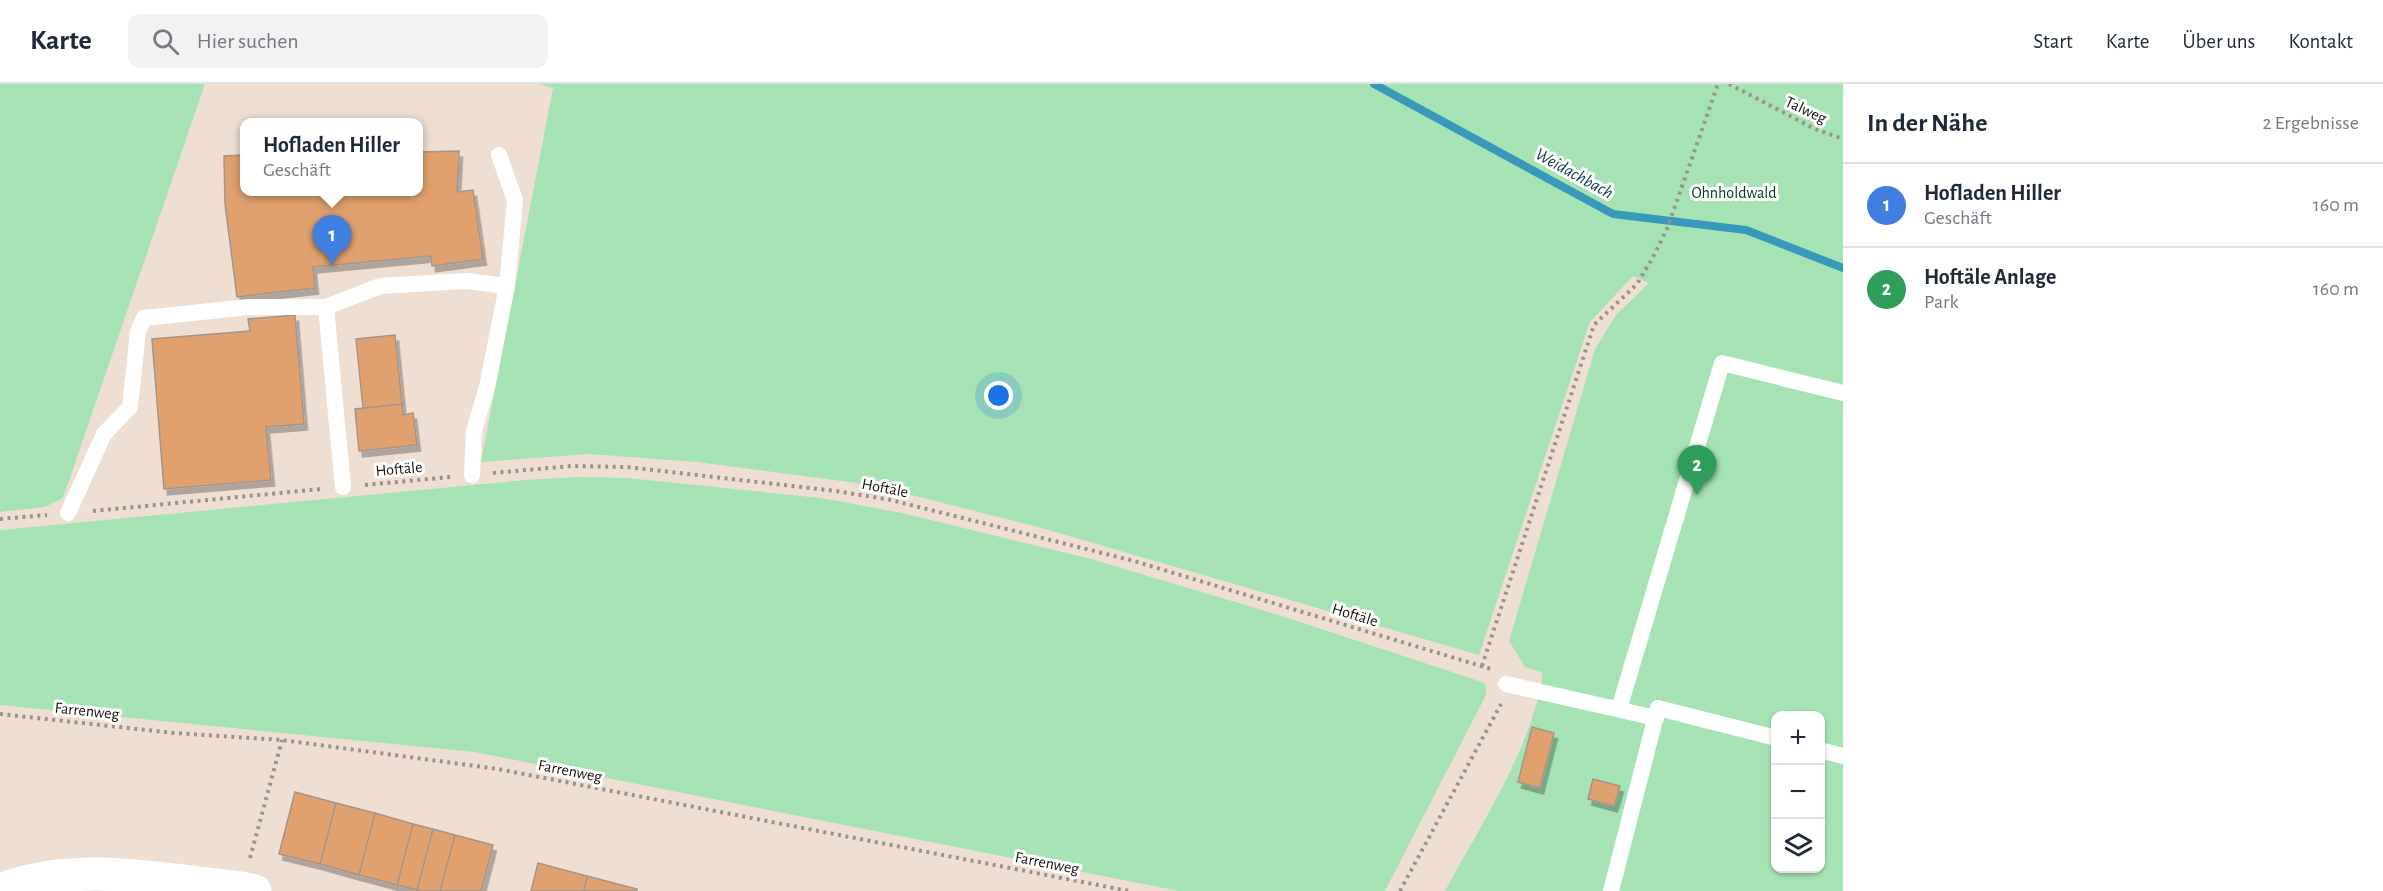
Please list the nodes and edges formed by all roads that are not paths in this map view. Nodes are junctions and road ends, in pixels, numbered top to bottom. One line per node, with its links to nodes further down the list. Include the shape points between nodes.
1 (499, 155): 2 (lane, via 515,200)
2 (507, 286): 3 (lane, via 466,281 380,285); 5 (lane, via 474,430)
3 (326, 306): 6 (lane); 7 (lane, via 249,307 144,318 138,331 130,407 104,434)
4 (1843, 393): 9 (lane, via 1722,363)
5 (471, 475)
6 (343, 487)
7 (68, 513)
8 (1506, 684): 9 (lane)
9 (1619, 710): 10 (lane)
10 (1656, 718): 11 (lane, via 1658,708); 16 (lane)
11 (1771, 737)
12 (1825, 751): 13 (lane)
13 (1843, 756)
14 (249, 889): 15 (street, via 91,872 26,880)
15 (0, 890)
16 (1611, 891)

